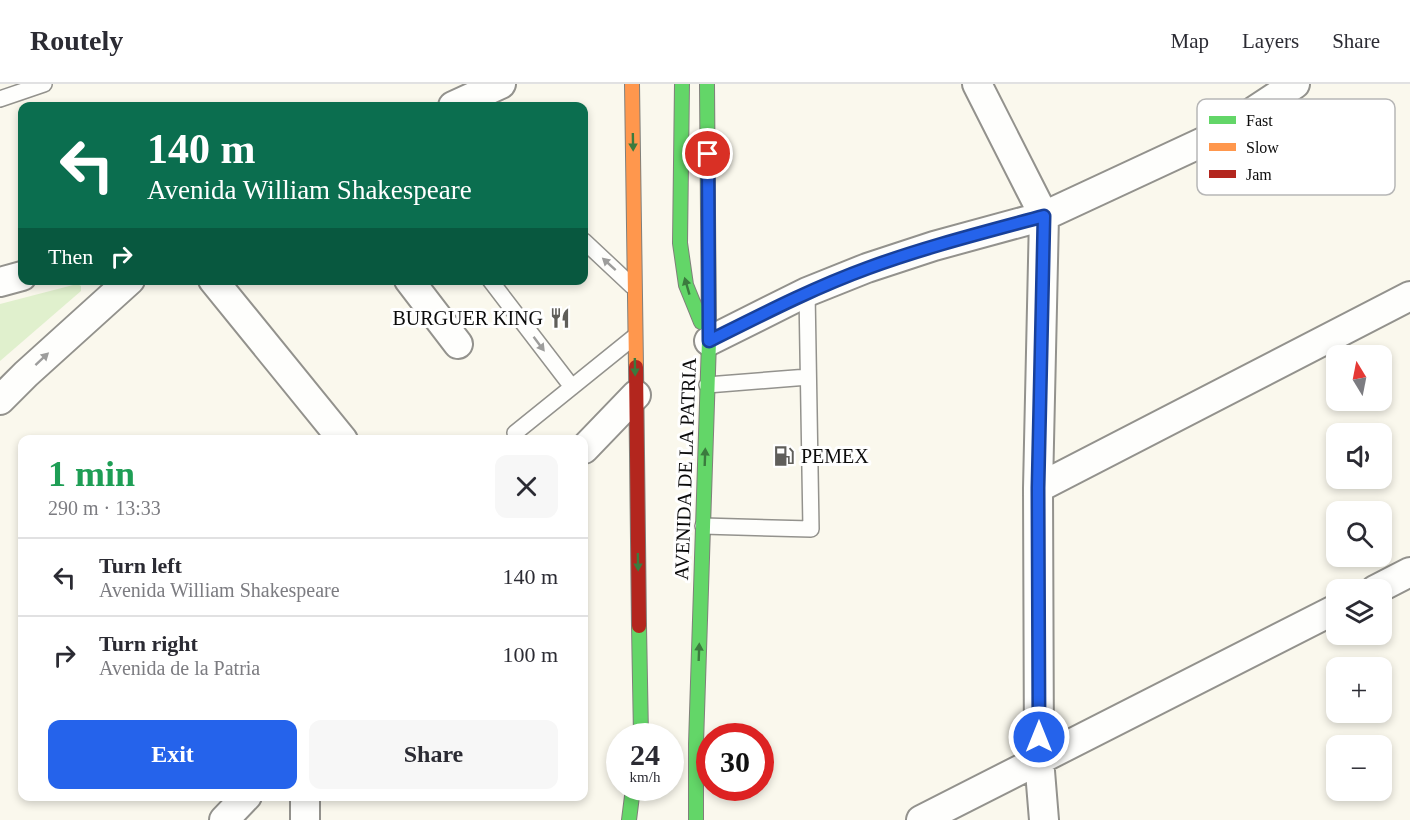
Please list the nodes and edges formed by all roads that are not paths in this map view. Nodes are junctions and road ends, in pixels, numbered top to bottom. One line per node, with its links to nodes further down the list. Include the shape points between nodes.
1 (44, 84): 8 (lane)
2 (501, 84): 10 (street)
3 (632, 84): 20 (main road, one-way to 20)
4 (682, 84): 24 (main road, one-way to 4, via 686,285 680,243)
5 (707, 84): 24 (main road, AVENIDA DE LA PATRIA)
6 (977, 84): 12 (street)
7 (1295, 84): 9 (street)
8 (0, 99)
9 (1272, 99)
10 (462, 102)
11 (1197, 145): 12 (street)
12 (1044, 216): 21 (street, via 934,246); 34 (street)
13 (588, 245): 20 (lane, one-way to 13)
14 (18, 277): 15 (street)
15 (0, 282)
16 (124, 285): 30 (street, one-way to 16)
17 (217, 285): 32 (street)
18 (413, 285): 25 (street)
19 (494, 285): 28 (lane, one-way to 28)
20 (634, 288): 23 (main road)
21 (807, 292): 24 (street); 26 (lane)
22 (1410, 297): 34 (street)
23 (635, 336): 28 (lane); 29 (main road, one-way to 29)
24 (709, 341): 27 (main road, AVENIDA DE LA PATRIA)
25 (458, 344)
26 (808, 377): 27 (lane); 35 (lane, via 811,529)
27 (707, 385): 35 (main road, AVENIDA DE LA PATRIA, one-way to 27)
28 (572, 387): 31 (lane)
29 (636, 395): 33 (street); 40 (main road, one-way to 40)
30 (0, 400)
31 (515, 433)
32 (339, 435)
33 (588, 445)
34 (1038, 488): 41 (street)
35 (703, 526): 39 (main road, AVENIDA DE LA PATRIA, one-way to 35)
36 (1410, 572): 37 (street)
37 (1392, 581)
38 (1326, 614): 41 (street)
39 (697, 710): 46 (main road); 51 (main road, AVENIDA DE LA PATRIA)
40 (641, 723)
41 (1039, 759): 52 (street); 53 (street)
42 (242, 801): 47 (street)
43 (305, 801): 48 (street)
44 (631, 801): 49 (main road)
45 (642, 801): 50 (main road)
46 (709, 809)
47 (224, 820)
48 (305, 820)
49 (629, 820)
50 (642, 820)
51 (696, 820)
52 (921, 820)
53 (1044, 820)

